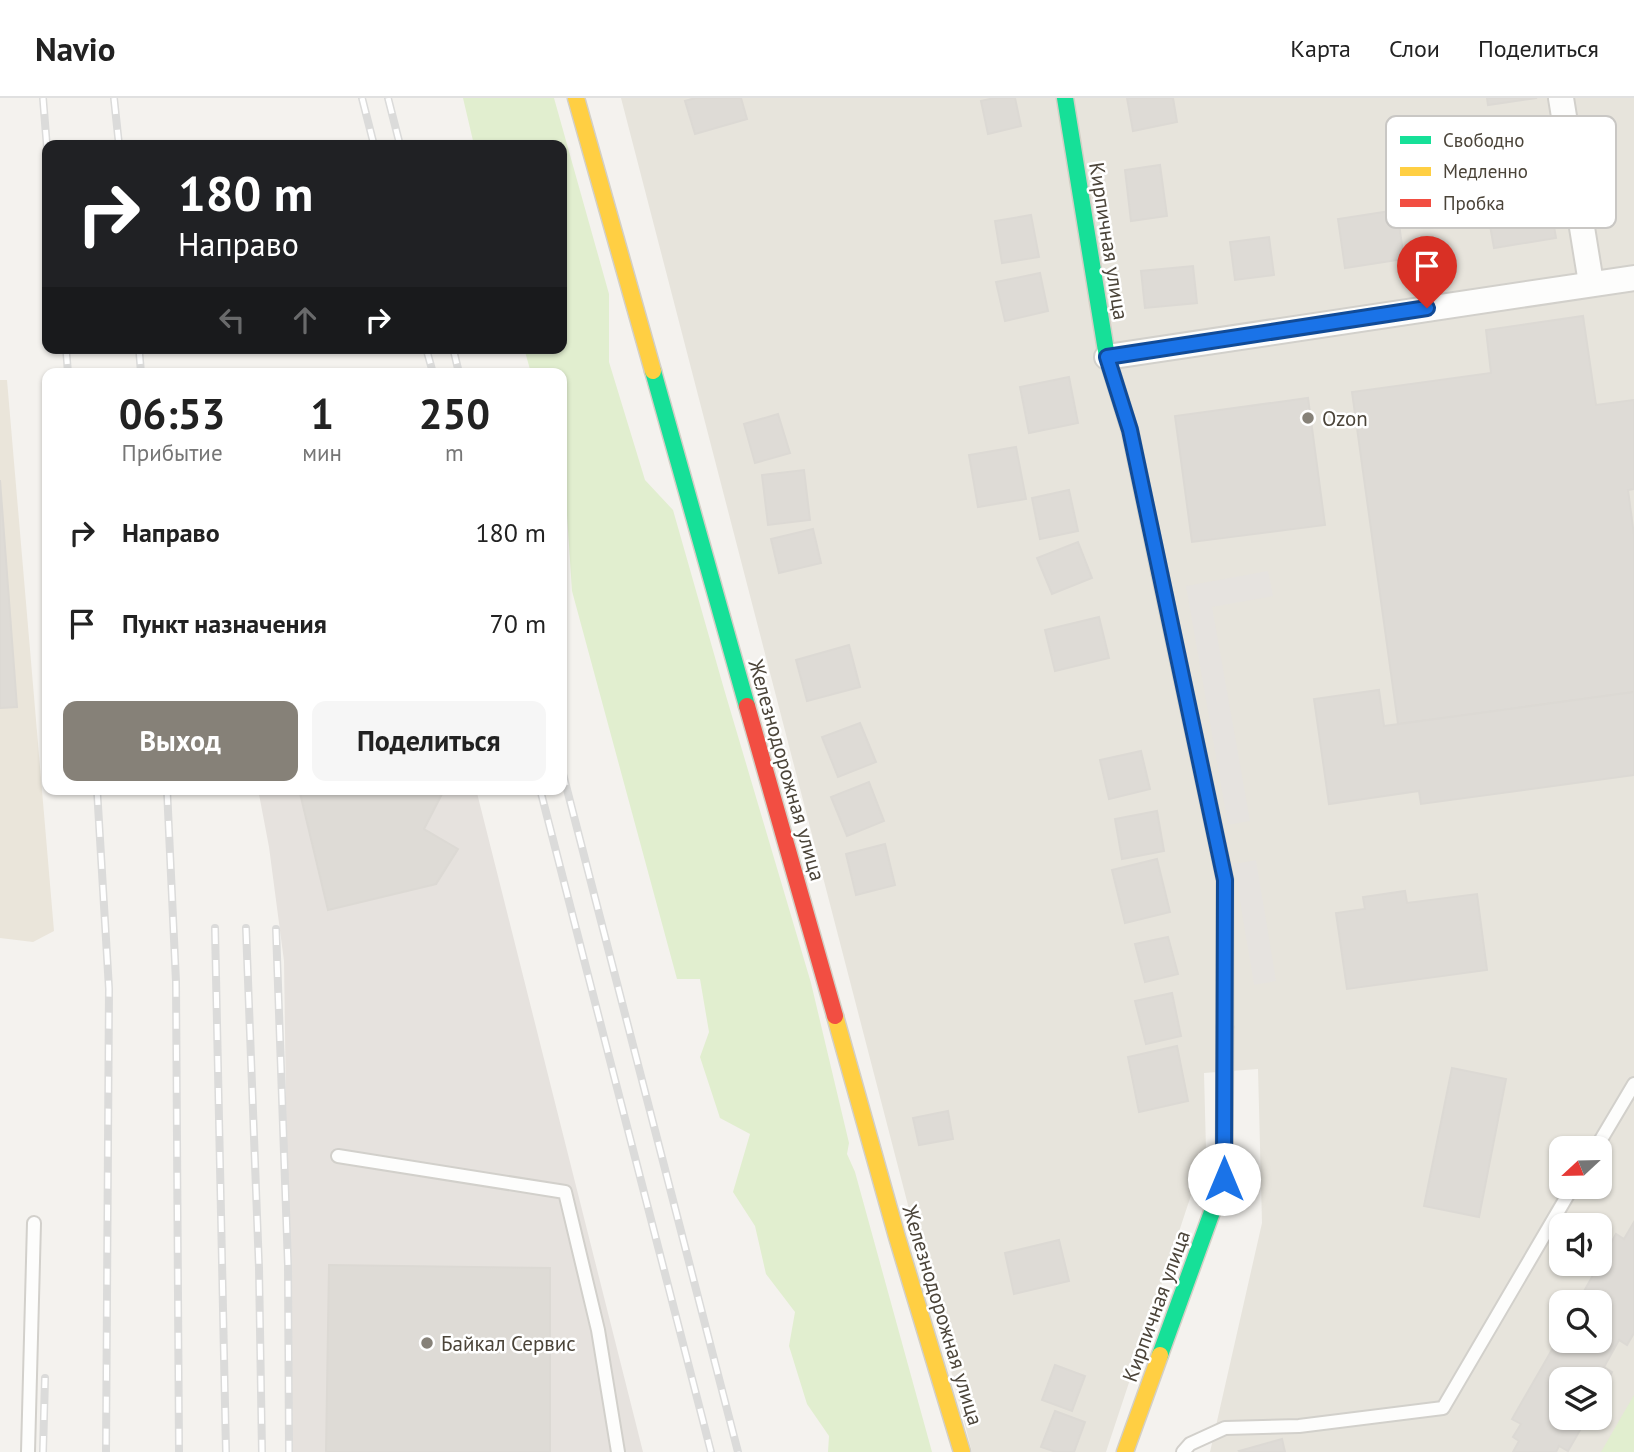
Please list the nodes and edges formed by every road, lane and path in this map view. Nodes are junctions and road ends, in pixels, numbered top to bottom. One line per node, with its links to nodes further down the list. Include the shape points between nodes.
1 (576, 98): 16 (street, Железнодорожная улица, via 897,1237)
2 (1065, 98): 8 (street, Кирпичная улица)
3 (1561, 98): 4 (street)
4 (1564, 116)
5 (1582, 228): 7 (street)
6 (1634, 278): 7 (street)
7 (1591, 283): 8 (street)
8 (1107, 357): 17 (street, Кирпичная улица, via 1130,430 1225,880 1224,1179)
9 (1634, 1084): 10 (lane)
10 (1603, 1136)
11 (338, 1156): 15 (lane, via 565,1192 598,1331)
12 (1565, 1199): 18 (lane, via 1443,1408 1299,1426 1225,1428)
13 (34, 1223): 14 (lane)
14 (28, 1452)
15 (618, 1452)
16 (962, 1452)
17 (1125, 1452)
18 (1183, 1452)

